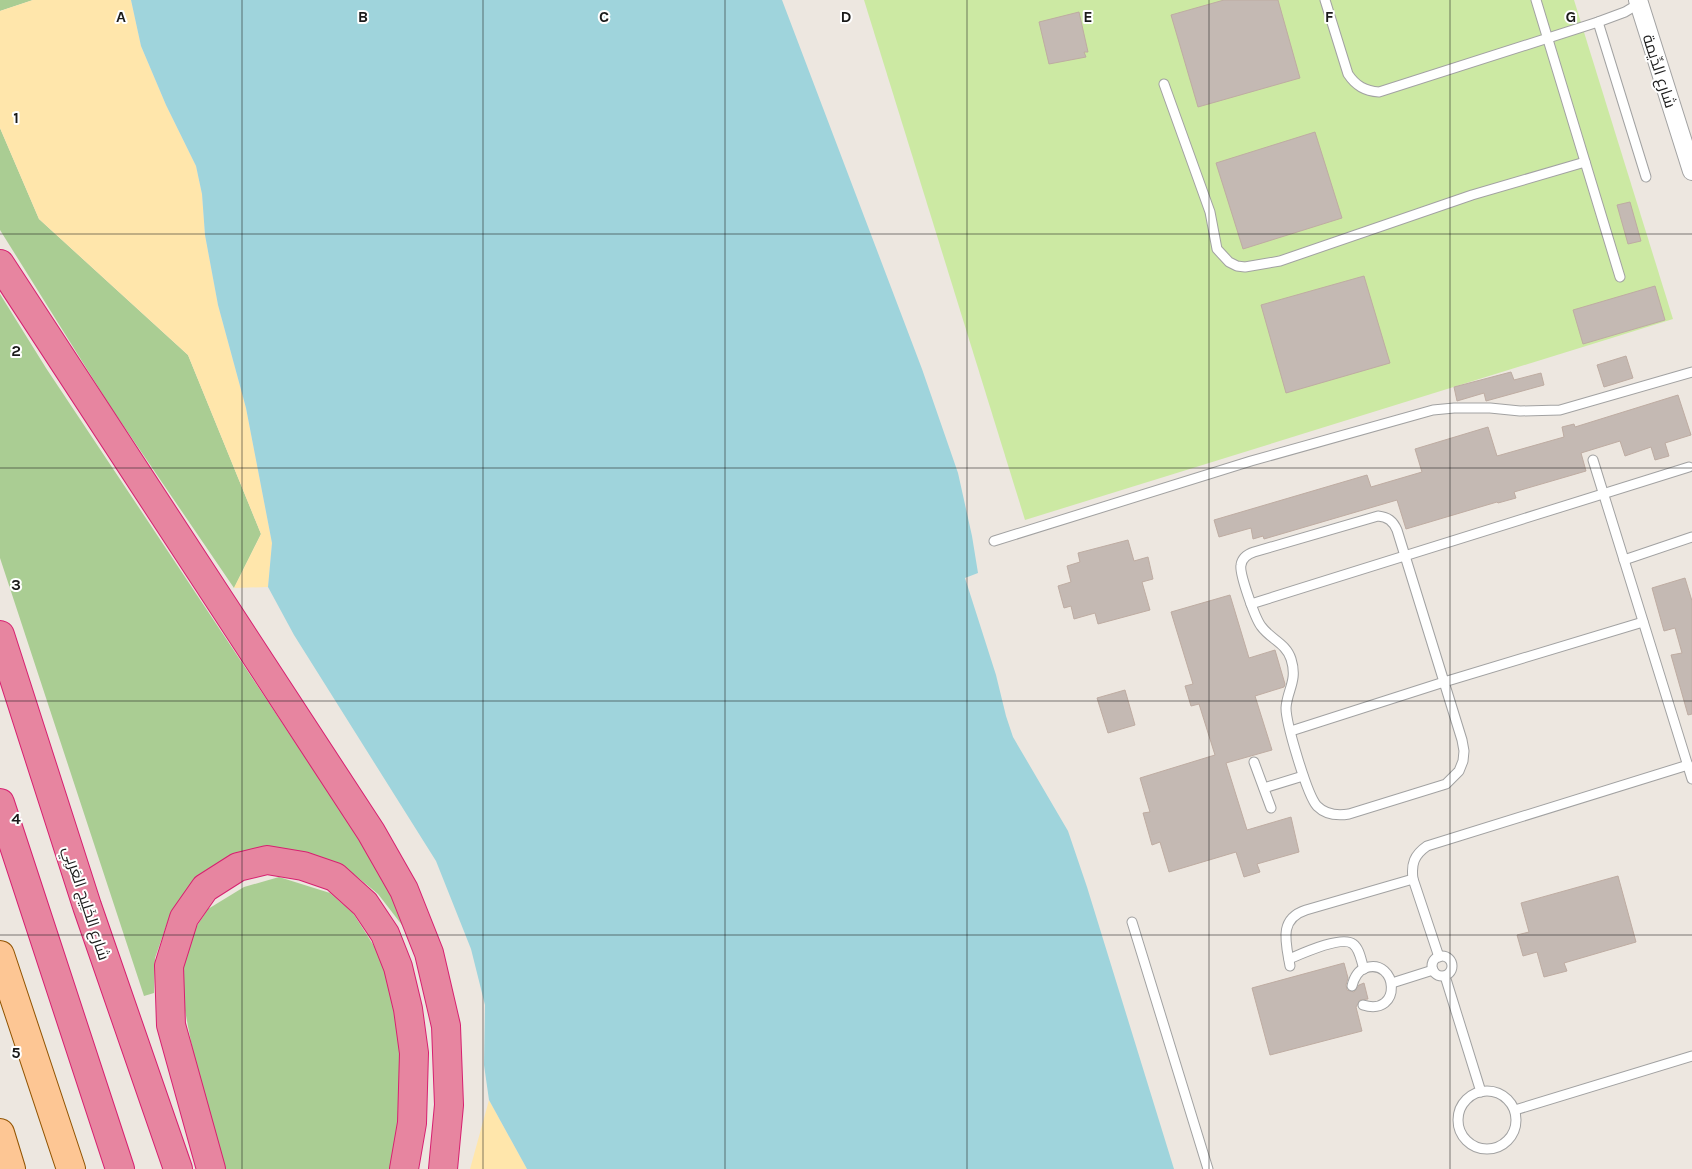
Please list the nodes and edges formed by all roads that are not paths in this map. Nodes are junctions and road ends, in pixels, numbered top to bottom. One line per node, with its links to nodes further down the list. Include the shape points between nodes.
1 (1325, 0): 5 (lane, via 1348,74 1360,88 1370,92 1388,90)
2 (1536, 0): 5 (lane)
3 (1640, 1): 4 (lane); 8 (street, شارع الدِّيمة)
4 (1598, 22): 5 (lane); 9 (lane)
5 (1548, 39): 7 (lane)
6 (1164, 84): 7 (lane, via 1208,207 1217,249 1237,266 1280,261 1472,195)
7 (1586, 162): 11 (lane)
8 (1692, 171)
9 (1646, 177)
10 (0, 264): 52 (highway, via 371,832 404,890 426,944 446,1026 449,1105)
11 (1620, 277)
12 (1692, 372): 17 (lane, via 1560,410 1433,410 1251,461)
13 (1593, 460): 15 (lane)
14 (1689, 467): 15 (lane)
15 (1603, 495): 18 (lane); 19 (lane)
16 (1692, 536): 19 (lane)
17 (994, 541)
18 (1406, 556): 20 (lane); 20 (lane, via 1395,526 1388,518 1378,516 1254,552 1246,556 1241,569); 23 (lane)
19 (1624, 560): 21 (lane)
20 (1251, 604): 24 (lane, via 1260,625 1281,643 1291,659 1293,680 1286,707)
21 (1643, 622): 23 (lane); 26 (lane)
22 (0, 635): 49 (highway, شارع الخَلِيج العَربِي)
23 (1444, 682): 24 (lane); 27 (lane, via 1464,751 1459,771 1446,784 1340,815 1316,806)
24 (1291, 731): 27 (lane)
25 (1254, 762): 29 (lane)
26 (1688, 766): 28 (lane); 32 (lane, via 1426,846 1413,860)
27 (1303, 776): 29 (lane)
28 (1692, 779)
29 (1264, 788): 31 (lane)
30 (0, 803): 48 (highway)
31 (1271, 808)
32 (1413, 879): 35 (lane); 36 (lane, via 1299,912 1286,928 1289,962 1348,941 1356,947)
33 (1132, 922): 53 (lane)
34 (0, 955): 47 (main road)
35 (1439, 957): 37 (lane, via 1433,961); 38 (lane, via 1446,957 1451,962 1452,969)
36 (1364, 969): 39 (lane, via 1384,971); 40 (lane, via 1353,980)
37 (1433, 970): 38 (lane); 39 (lane)
38 (1444, 976): 43 (lane)
39 (1392, 983): 41 (lane, via 1390,998 1384,1003 1378,1007)
40 (1352, 986)
41 (1363, 1005)
42 (1692, 1056): 44 (lane)
43 (1480, 1092): 44 (lane, via 1494,1092 1507,1098); 44 (lane, via 1469,1097 1461,1107 1458,1119 1460,1132 1479,1148 1492,1149 1508,1140 1516,1123)
44 (1515, 1110)
45 (0, 1132): 46 (main road)
46 (11, 1169)
47 (71, 1169)
48 (120, 1169)
49 (178, 1169)
50 (211, 1169): 51 (highway, via 171,1025 169,966 184,918 205,888 238,867 267,860 303,866 335,877 365,904 385,934 398,967 414,1053 412,1123)
51 (404, 1169)
52 (442, 1169)
53 (1208, 1169)

